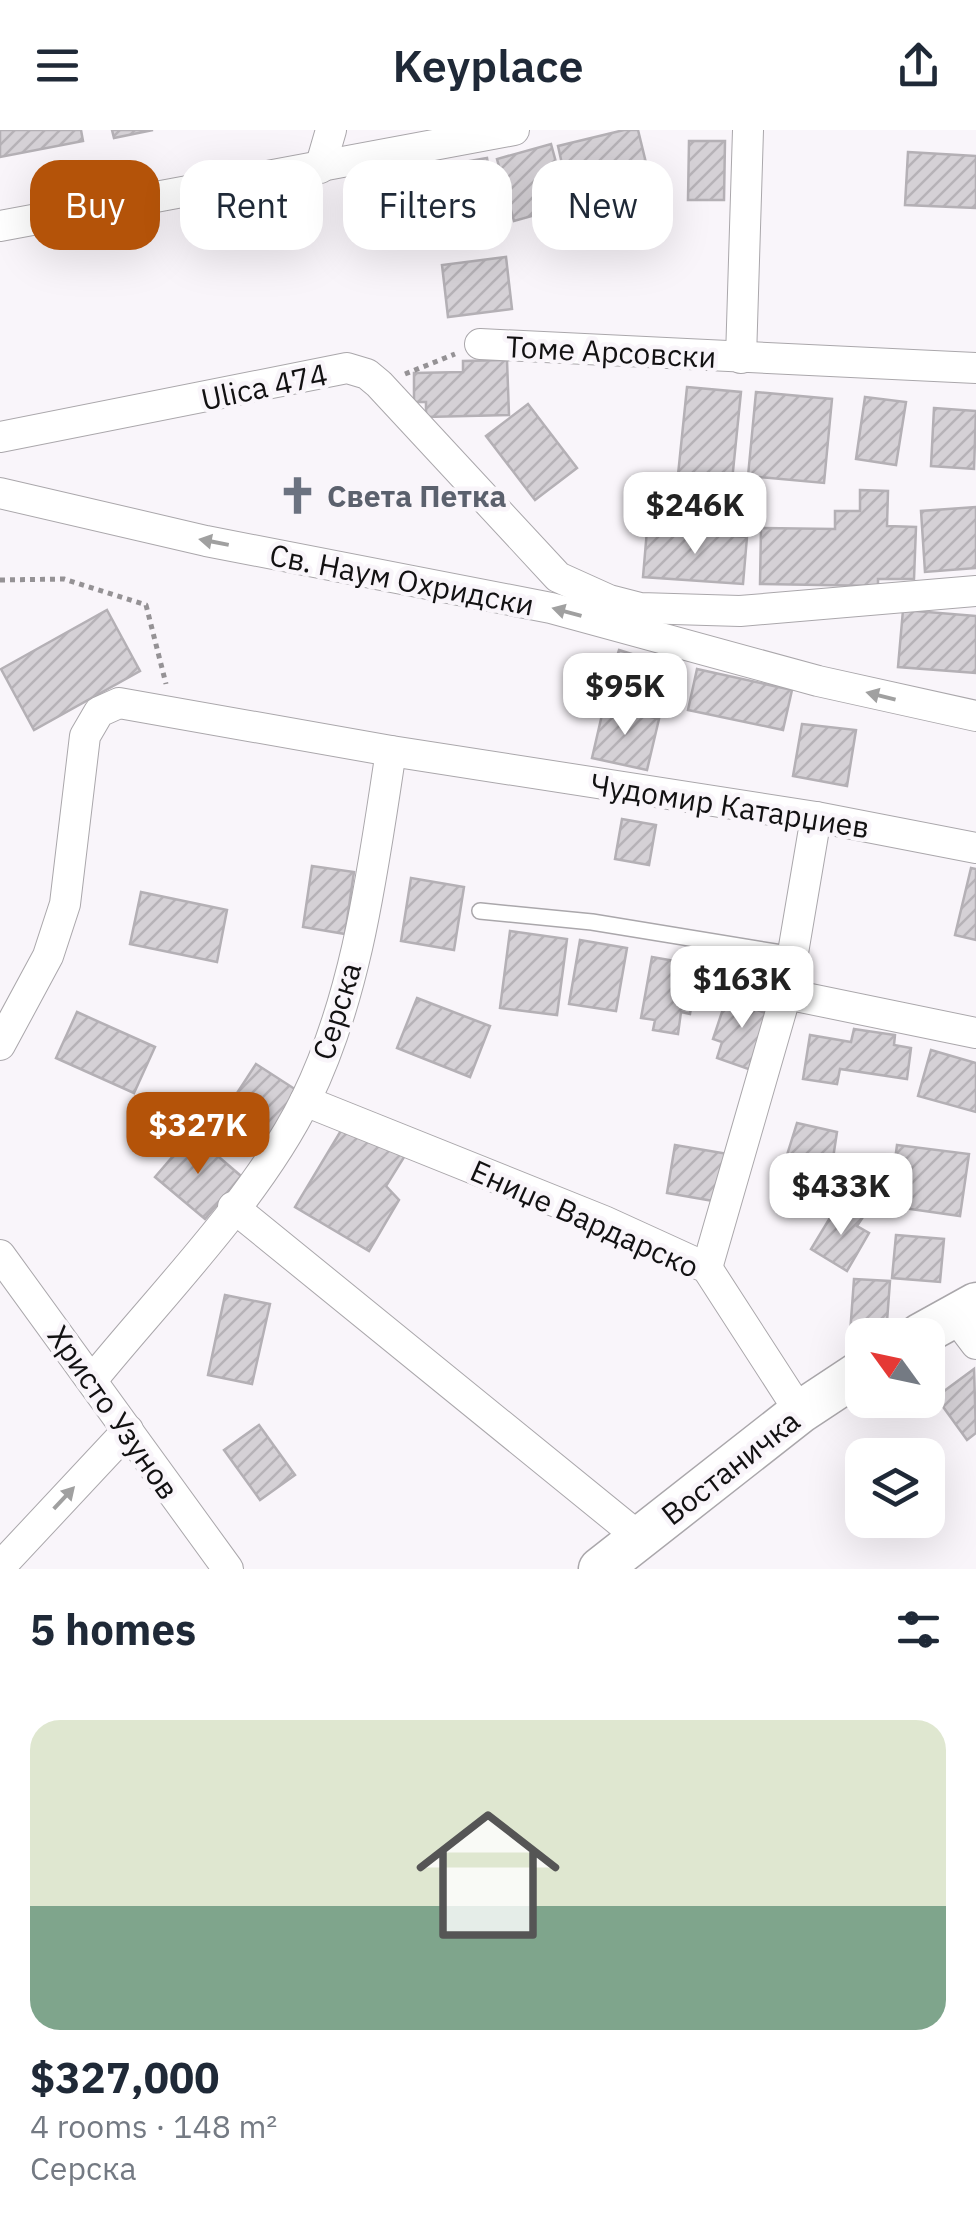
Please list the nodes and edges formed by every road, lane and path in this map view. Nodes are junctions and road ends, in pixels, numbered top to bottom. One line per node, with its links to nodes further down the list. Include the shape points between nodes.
1 (332, 130): 4 (street)
2 (514, 130): 5 (street)
3 (748, 130): 9 (street, Томе Арсовски)
4 (323, 160)
5 (323, 167)
6 (180, 193): 7 (street)
7 (0, 226)
8 (480, 344): 9 (street, Томе Арсовски); 11 (path)
9 (741, 358): 10 (street, Томе Арсовски)
10 (976, 368)
11 (379, 384): 12 (street, Ulica 474, via 347,368); 15 (street, via 558,577 609,600 640,608 740,610)
12 (0, 438)
13 (0, 493): 17 (street, Св. Наум Охридски, one-way to 13, via 551,608)
14 (0, 580): 16 (path, via 64,579 146,605)
15 (976, 590)
16 (173, 710): 18 (street, Чудомир Катарџиев); 25 (street, Чудомир Катарџиев, via 129,702 99,712 86,736 65,904 34,988)
17 (976, 716)
18 (391, 751): 19 (street, Чудомир Катарџиев); 26 (street, Серска, via 345,988)
19 (816, 817): 20 (street, Чудомир Катарџиев); 22 (street)
20 (976, 848)
21 (480, 911): 22 (lane)
22 (794, 954): 23 (street)
23 (786, 994): 24 (street); 29 (street)
24 (976, 1033)
25 (0, 1045)
26 (305, 1101): 27 (street, Серска); 29 (street, Ениџе Вардарско)
27 (233, 1208): 30 (street, Серска); 34 (street)
28 (0, 1255): 30 (street, Христо Узунов)
29 (707, 1268): 32 (street, Ениџе Вардарско)
30 (93, 1379): 33 (street, Христо Узунов)
31 (845, 1382): 32 (street, Востаничка)
32 (800, 1412): 34 (street, Востаничка)
33 (128, 1430): 35 (street, one-way to 33); 36 (street, Христо Узунов)
34 (640, 1538): 37 (street, Востаничка)
35 (0, 1567)
36 (228, 1569)
37 (600, 1569)

